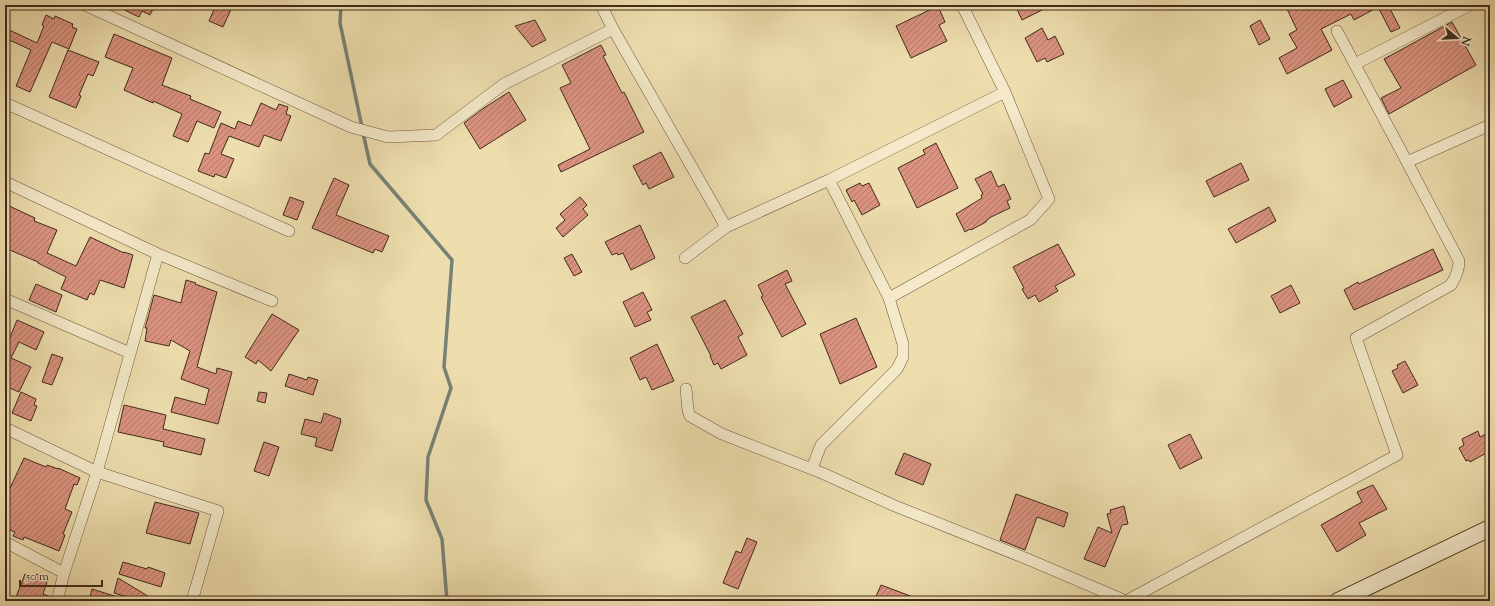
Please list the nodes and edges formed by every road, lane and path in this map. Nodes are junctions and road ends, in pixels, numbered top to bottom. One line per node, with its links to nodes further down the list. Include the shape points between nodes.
1 (84, 5): 5 (street, via 351,127 388,137 436,134 504,84)
2 (601, 5): 5 (street)
3 (962, 5): 8 (street)
4 (1470, 5): 7 (street)
5 (613, 29): 14 (street)
6 (1337, 31): 7 (street)
7 (1355, 64): 11 (street)
8 (1005, 92): 12 (street); 18 (street, via 1049,199 1030,220)
9 (5, 103): 15 (street)
10 (1490, 126): 11 (street)
11 (1407, 162): 24 (street, via 1459,261 1459,267 1451,285 1356,338 1397,455 1126,601 895,506)
12 (829, 180): 14 (street); 18 (street)
13 (5, 182): 16 (street)
14 (726, 227): 17 (street)
15 (289, 231)
16 (158, 254): 20 (street); 21 (street)
17 (685, 258)
18 (888, 298): 24 (street, via 903,344 903,357 897,369 821,445)
19 (5, 299): 21 (street)
20 (272, 301)
21 (130, 353): 25 (street)
22 (686, 390): 24 (street, via 690,416 722,434)
23 (5, 428): 25 (street)
24 (812, 468)
25 (97, 472): 28 (street); 30 (street, via 218,511)
26 (1490, 528): 31 (main road)
27 (5, 542): 28 (street)
28 (64, 573): 29 (street)
29 (57, 601)
30 (192, 601)
31 (1338, 601)

